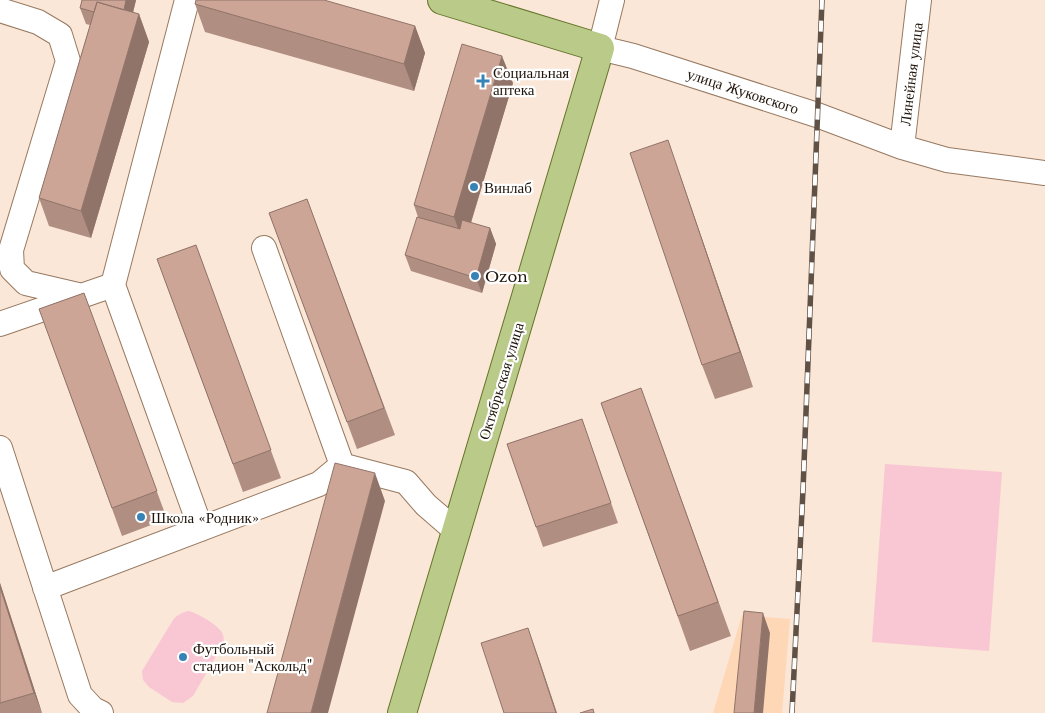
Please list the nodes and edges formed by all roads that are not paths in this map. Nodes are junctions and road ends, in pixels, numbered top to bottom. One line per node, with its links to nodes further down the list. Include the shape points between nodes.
1 (187, 0): 10 (street)
2 (442, 0): 6 (main road, улица Жуковского)
3 (612, 0): 6 (street)
4 (919, 0): 7 (street, Линейная улица)
5 (0, 10): 11 (street, via 38,22 60,36 68,61 11,250 12,269 26,283)
6 (600, 48): 7 (street, улица Жуковского, via 817,115); 16 (main road, Октябрьская улица)
7 (902, 147): 8 (street, улица Жуковского, via 947,160)
8 (1045, 173)
9 (264, 248): 14 (street)
10 (113, 285): 11 (street); 15 (street)
11 (82, 296): 12 (street)
12 (0, 324)
13 (0, 448): 17 (street)
14 (342, 465): 15 (street, via 319,484); 16 (street, via 406,482)
15 (200, 529): 17 (street)
16 (456, 531): 19 (main road, Октябрьская улица)
17 (46, 588): 18 (street, via 80,695)
18 (101, 713)
19 (402, 713)

